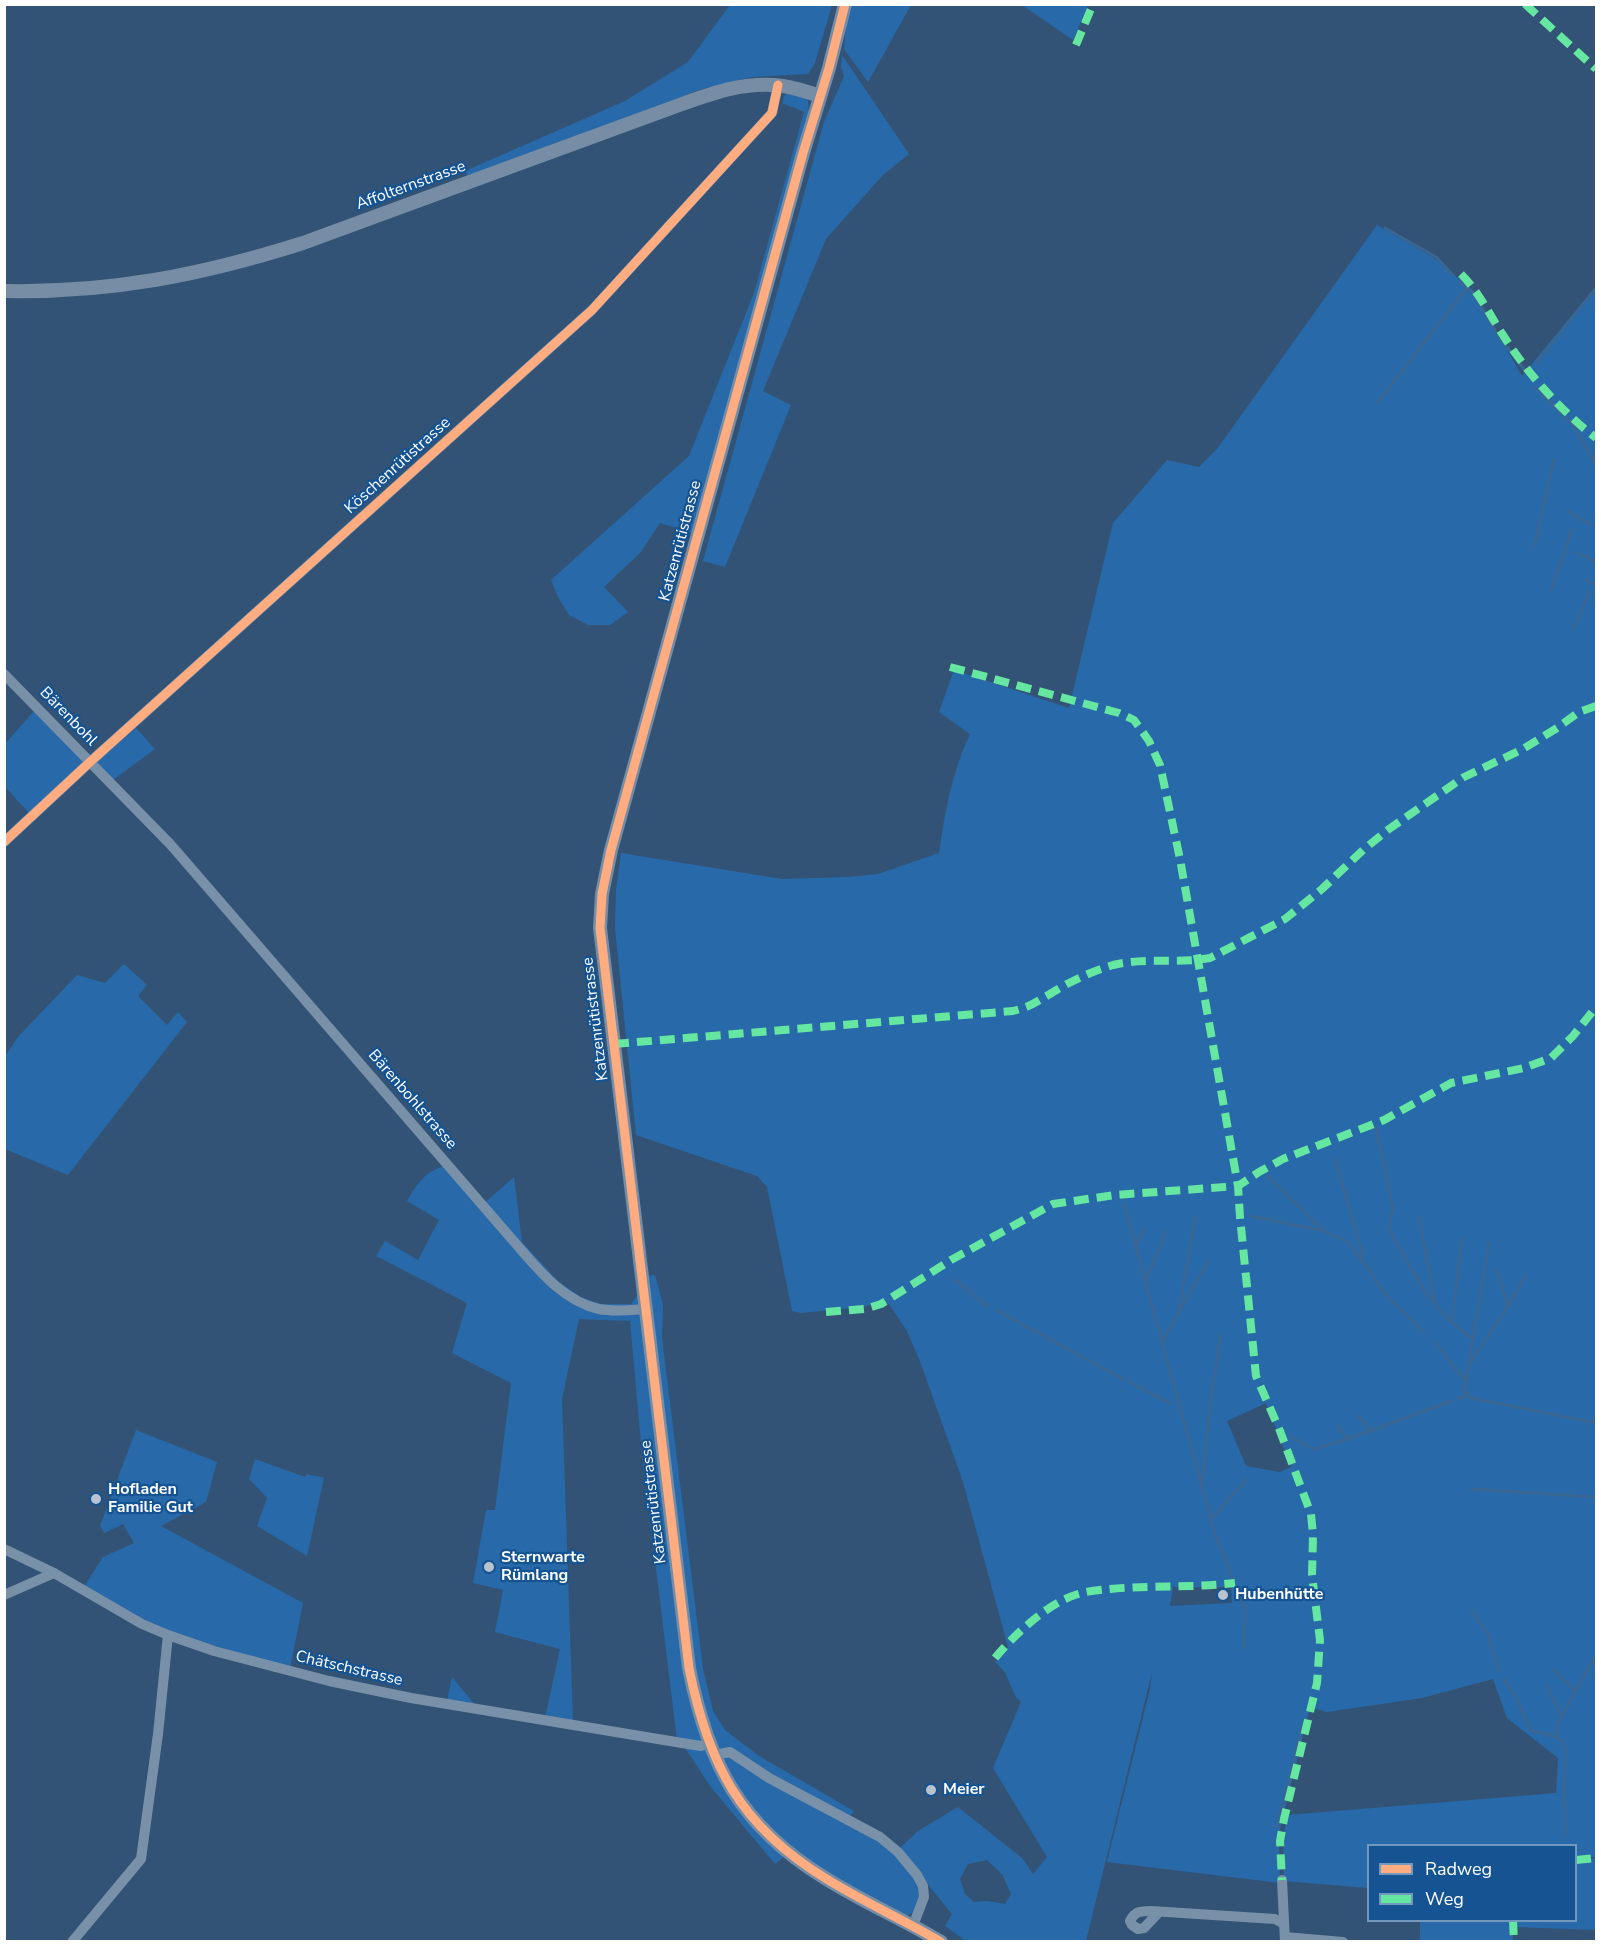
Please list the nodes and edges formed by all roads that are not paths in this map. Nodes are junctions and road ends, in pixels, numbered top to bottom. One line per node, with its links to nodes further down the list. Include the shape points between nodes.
1 (845, 4): 3 (street, Katzenrütistrasse)
2 (778, 85): 3 (street, Affolternstrasse); 4 (street, Affolternstrasse, via 716,92 249,260 130,285); 6 (street, Köschenrütistrasse, via 772,113 592,310)
3 (820, 96): 9 (street, Katzenrütistrasse, via 611,849 602,894 600,928)
4 (4, 291)
5 (4, 674): 6 (street, Bärenbohl)
6 (90, 762): 7 (street, Köschenrütistrasse); 8 (street, Bärenbohl)
7 (4, 842)
8 (183, 860): 9 (street, Bärenbohlstrasse, via 560,1290 599,1309)
9 (646, 1309): 14 (street, Katzenrütistrasse, via 690,1668)
10 (4, 1549): 11 (street, Chätschstrasse)
11 (54, 1573): 12 (street); 13 (street, Chätschstrasse)
12 (4, 1594)
13 (168, 1635): 14 (street, Chätschstrasse, via 258,1663 411,1698); 20 (street, via 141,1859)
14 (711, 1750): 18 (street, Katzenrütistrasse, via 748,1811 785,1849 826,1879); 18 (street, Chätschstrasse, via 730,1752 890,1845 923,1886 924,1897)
15 (1282, 1880): 17 (street)
16 (1159, 1912): 17 (street, via 1275,1919)
17 (1284, 1924): 19 (street)
18 (913, 1926): 21 (street, Katzenrütistrasse)
19 (1285, 1939): 22 (street)
20 (72, 1941)
21 (941, 1941)
22 (1342, 1941)

